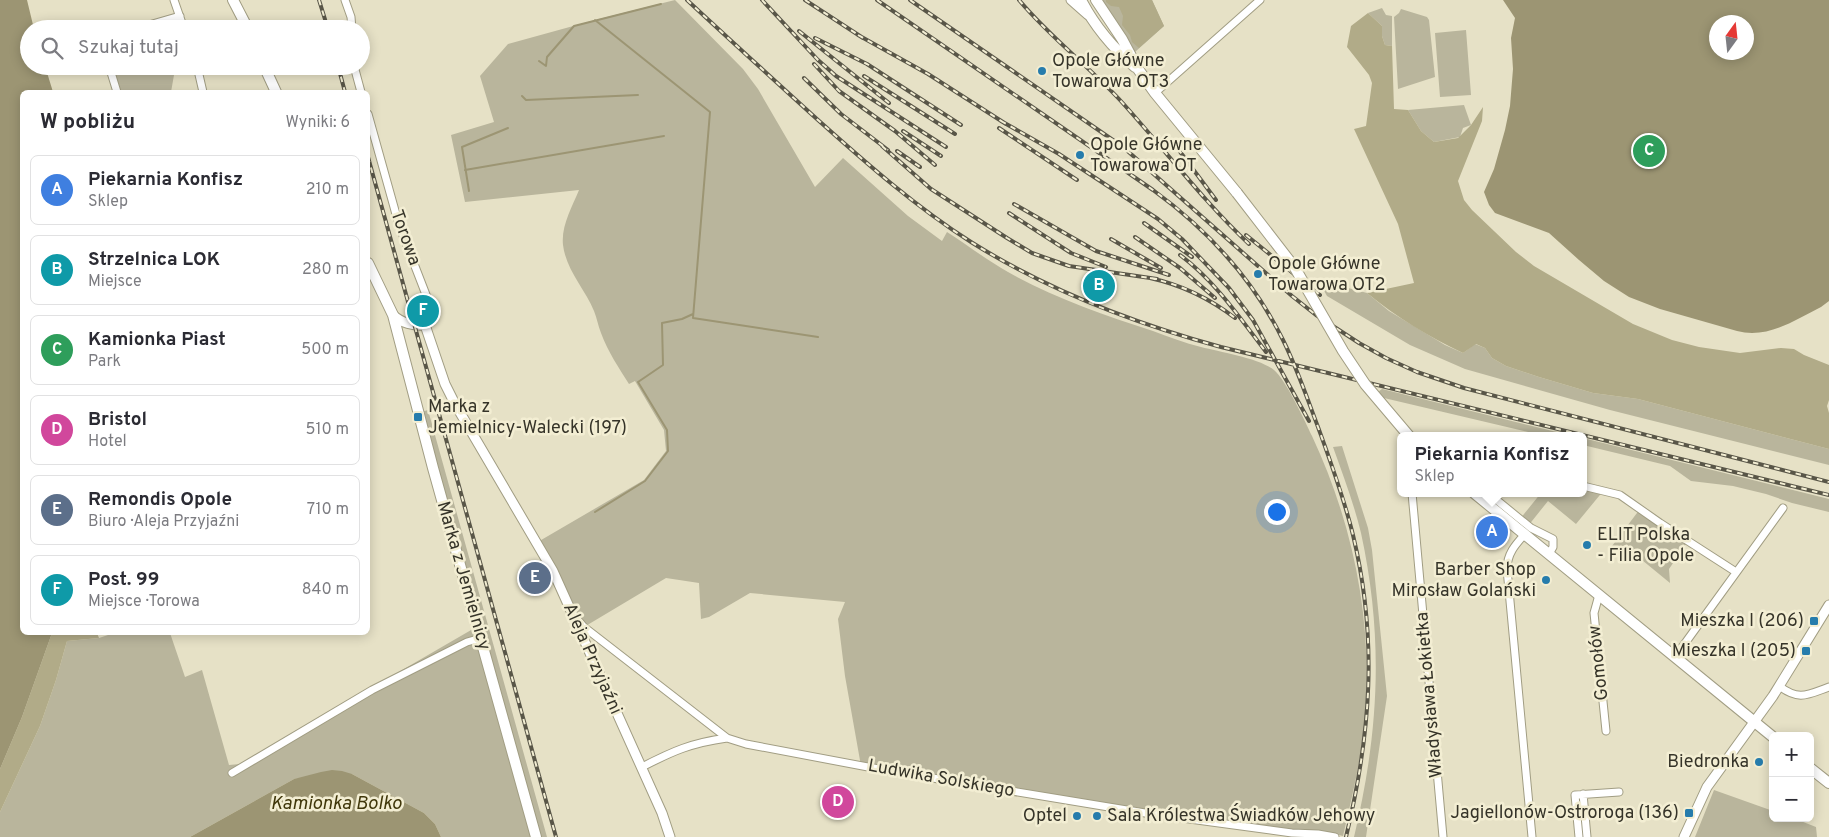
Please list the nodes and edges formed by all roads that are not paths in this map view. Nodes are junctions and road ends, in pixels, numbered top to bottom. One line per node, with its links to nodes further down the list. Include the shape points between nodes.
1 (174, 0): 8 (street)
2 (233, 0): 12 (main road)
3 (345, 0): 13 (street)
4 (1071, 0): 9 (street)
5 (1081, 0): 9 (main road)
6 (1096, 0): 14 (main road)
7 (1260, 0): 23 (street)
8 (180, 16): 10 (street); 11 (street)
9 (1091, 18): 14 (main road, via 1124,58)
10 (166, 20)
11 (181, 20)
12 (243, 20)
13 (351, 20)
14 (1138, 69): 23 (main road)
15 (112, 75): 19 (street)
16 (199, 75): 20 (street)
17 (268, 75): 21 (main road)
18 (356, 75): 22 (street)
19 (116, 90)
20 (203, 90)
21 (275, 90)
22 (360, 90)
23 (1155, 92): 28 (main road, bridge, via 1295,268 1343,351 1380,404)
24 (370, 121): 27 (street, Torowa, via 399,225 430,304 430,319)
25 (370, 268): 26 (main road, Marka z Jemielnicy)
26 (393, 315): 27 (street, via 404,322); 40 (main road, Marka z Jemielnicy)
27 (425, 326): 39 (street, Aleja Przyjaźni, via 445,384 553,571)
28 (1405, 432)
29 (1587, 487): 36 (street, via 1620,495)
30 (1412, 497): 57 (street, Władysława Łokietka)
31 (1479, 497): 34 (main road)
32 (1493, 497): 35 (street, via 1531,528 1553,539)
33 (1783, 508): 36 (street)
34 (1525, 534): 35 (main road); 58 (street, via 1508,556 1507,569)
35 (1549, 554): 37 (main road)
36 (1736, 572): 41 (street)
37 (1599, 595): 41 (main road); 45 (street, Gomołów, via 1594,614)
38 (1829, 605): 42 (street)
39 (570, 609): 47 (street, Ludwika Solskiego, via 584,627); 48 (street, Aleja Przyjaźni)
40 (481, 638): 50 (street, via 441,654 372,690); 54 (main road, Marka z Jemielnicy)
41 (1675, 657): 44 (main road)
42 (1779, 686): 43 (street, via 1790,694 1801,696); 44 (street)
43 (1829, 687)
44 (1755, 722): 46 (main road); 61 (street, via 1707,787)
45 (1606, 731)
46 (1769, 734)
47 (727, 738): 48 (street, Ludwika Solskiego, via 677,749); 56 (street, Ludwika Solskiego, via 884,770 1062,800)
48 (642, 768): 55 (street, Aleja Przyjaźni)
49 (1814, 771): 51 (main road)
50 (232, 773)
51 (1829, 783)
52 (1619, 792): 53 (street)
53 (1583, 794): 59 (street, via 1575,794); 60 (street)
54 (536, 837)
55 (670, 837)
56 (1334, 837)
57 (1443, 837)
58 (1532, 837)
59 (1579, 837)
60 (1587, 837)
61 (1684, 837)

